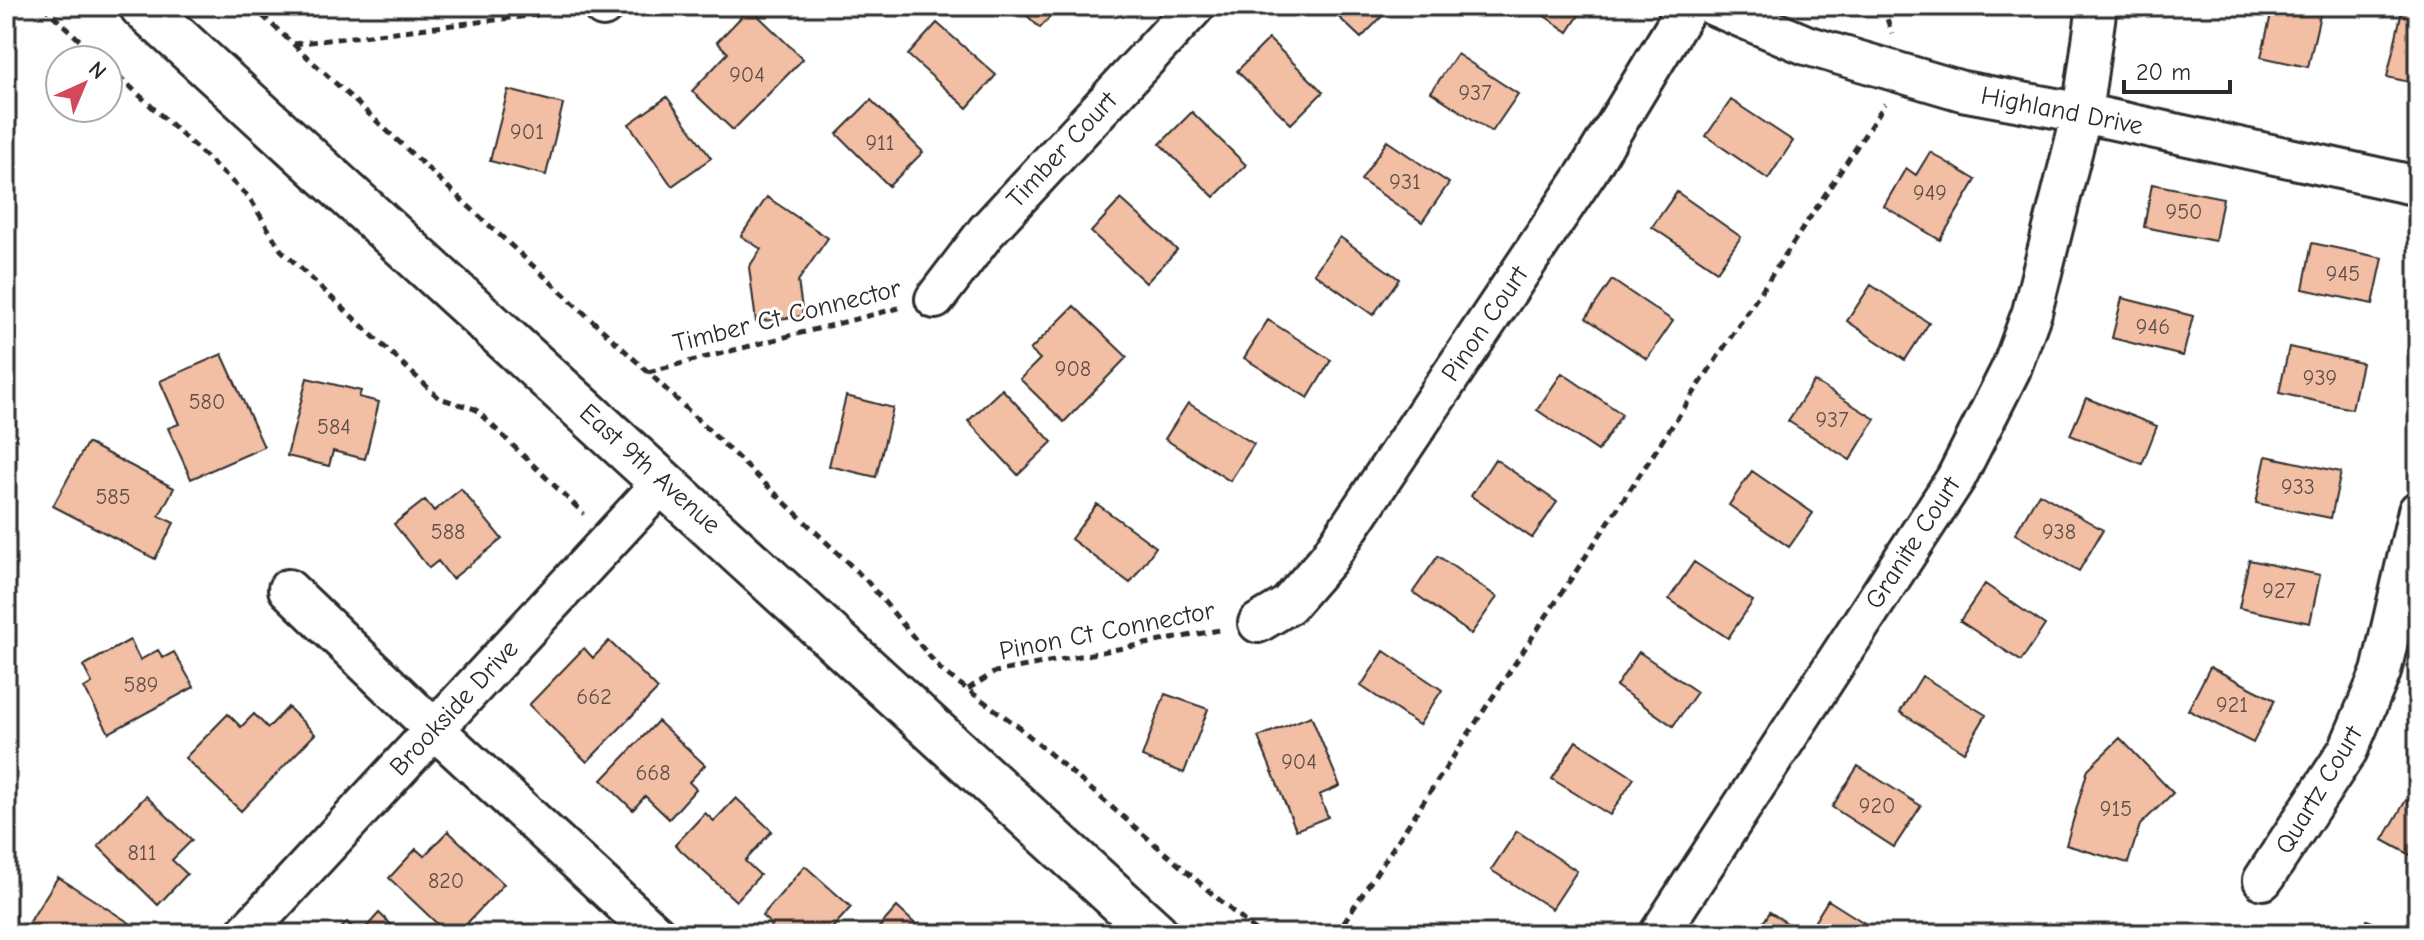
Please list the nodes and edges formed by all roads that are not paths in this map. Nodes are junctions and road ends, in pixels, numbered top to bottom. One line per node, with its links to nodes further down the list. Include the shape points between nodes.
1 (142, 6): 9 (main road, East 9th Avenue)
2 (1195, 6): 8 (street, Timber Court, via 986,232)
3 (1688, 6): 12 (street, Pinon Court, via 1588,171 1328,559 1288,605)
4 (1714, 6): 6 (street, Highland Drive, via 1806,45 1962,91)
5 (2097, 6): 6 (street, Granite Court)
6 (2082, 113): 7 (street, Highland Drive); 18 (street, Granite Court, via 2032,312 2011,369 1956,478)
7 (2418, 186)
8 (935, 299)
9 (663, 482): 13 (street, Brookside Drive); 17 (main road, East 9th Avenue)
10 (2418, 511): 14 (street, Quartz Court, via 2381,672 2354,737)
11 (288, 589): 13 (street)
12 (1258, 623)
13 (434, 729): 15 (street, Brookside Drive); 16 (street)
14 (2263, 880)
15 (245, 934)
16 (656, 934)
17 (1156, 934)
18 (1659, 934)

